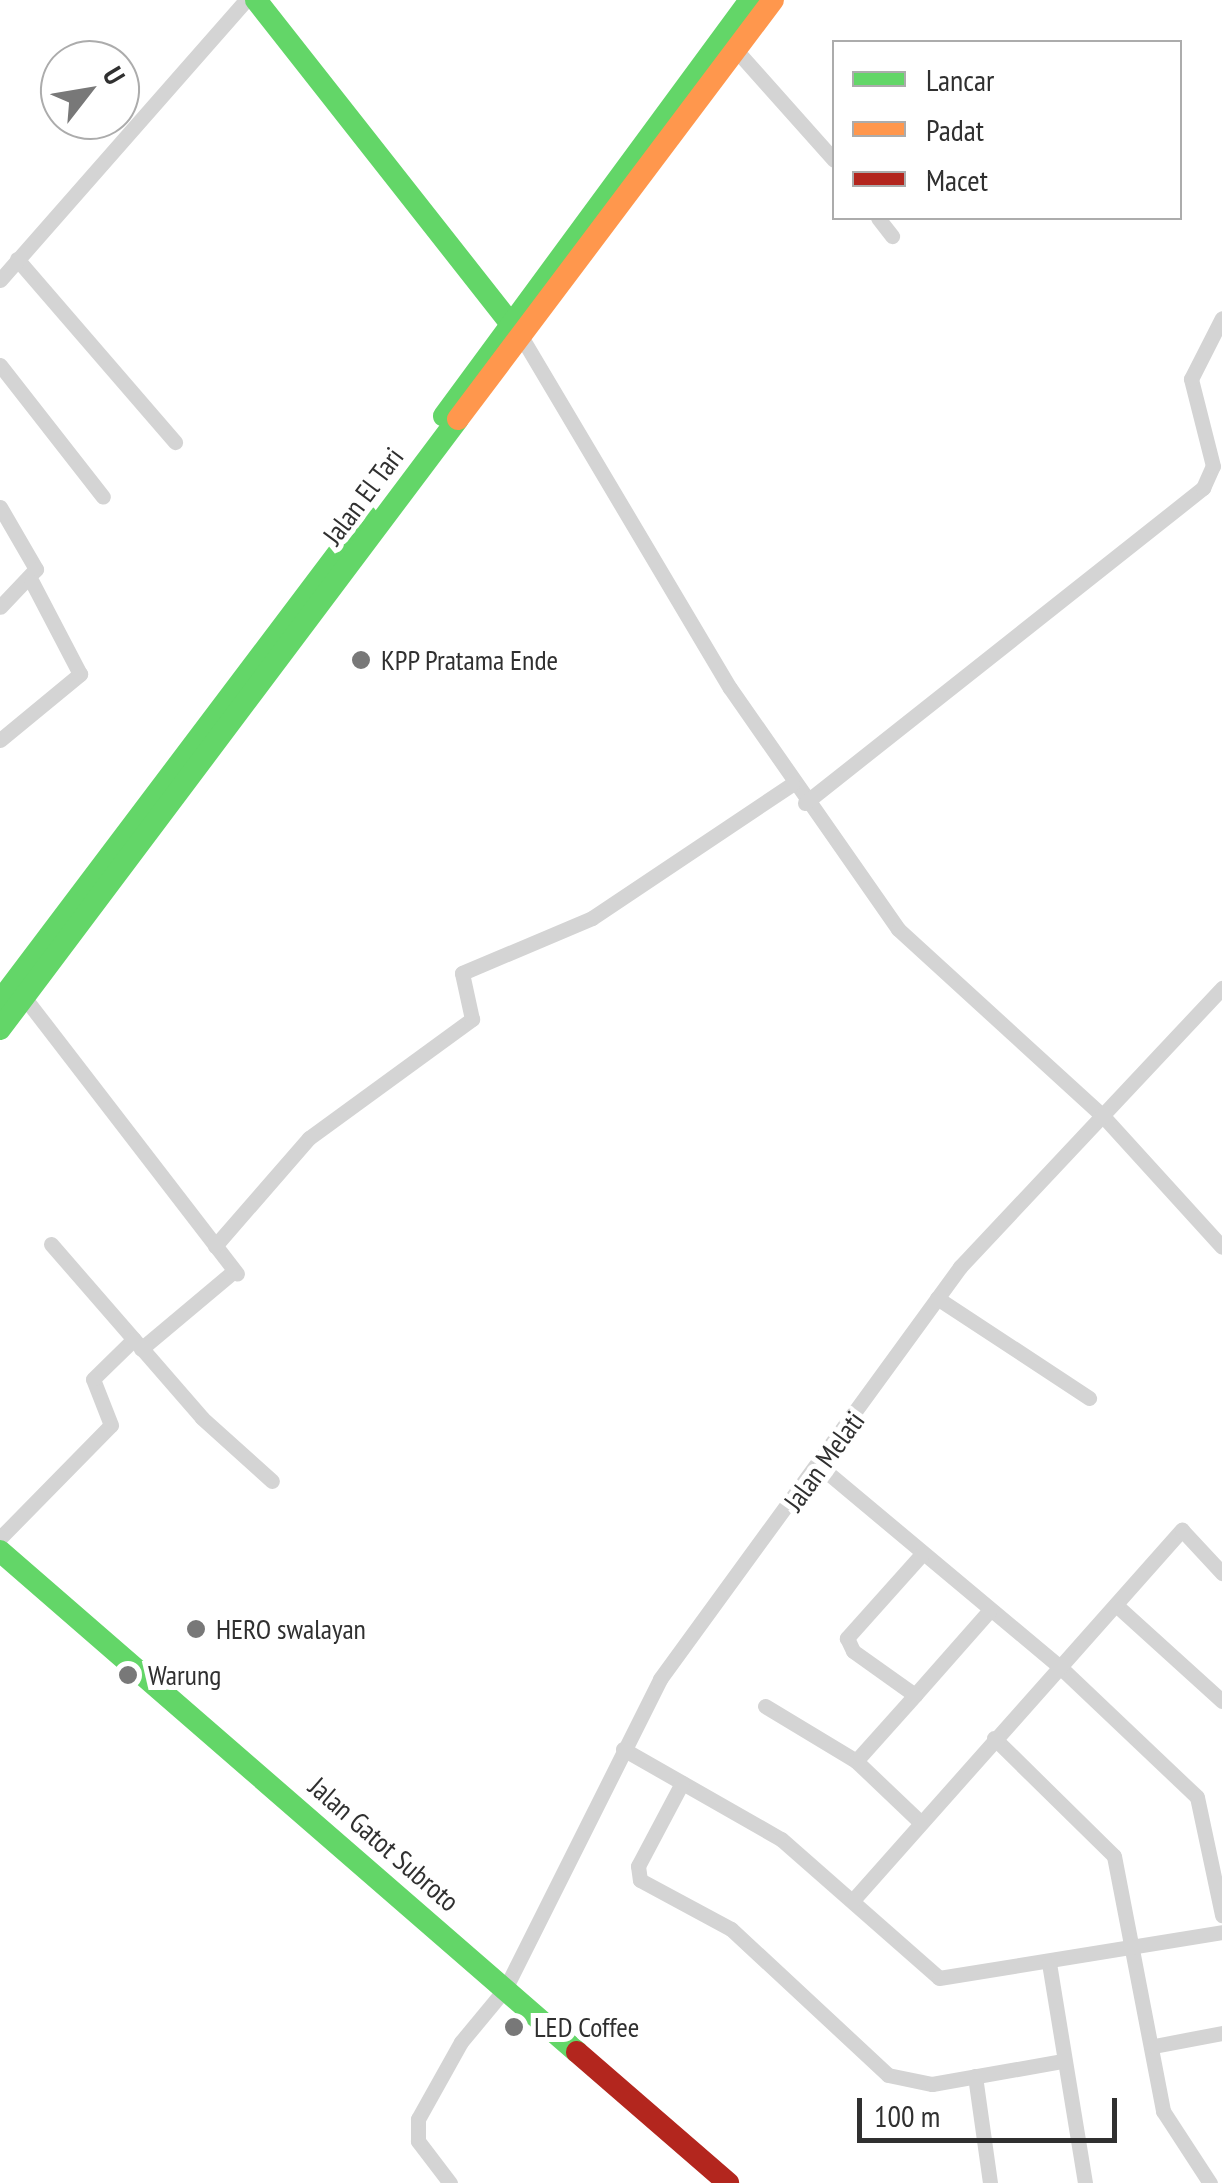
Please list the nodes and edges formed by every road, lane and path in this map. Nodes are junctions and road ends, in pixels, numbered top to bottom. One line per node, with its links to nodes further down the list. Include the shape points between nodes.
1 (246, 0): 9 (street)
2 (256, 0): 12 (main road)
3 (750, 0): 12 (main road, Jalan El Tari)
4 (773, 0): 5 (main road, Jalan El Tari)
5 (736, 50): 6 (street); 12 (main road, Jalan El Tari)
6 (832, 158)
7 (880, 220): 8 (street)
8 (892, 236)
9 (17, 259): 10 (street); 14 (street)
10 (0, 280)
11 (1222, 318): 22 (street, via 1191,379 1212,466 1203,488)
12 (515, 330): 21 (street); 23 (main road, Jalan El Tari)
13 (0, 365): 15 (street)
14 (175, 442)
15 (103, 497)
16 (0, 508): 17 (street, via 35,560)
17 (32, 582): 18 (street); 20 (street, via 80,674)
18 (0, 607)
19 (0, 715): 20 (street)
20 (5, 736)
21 (792, 784): 22 (street); 30 (street, via 592,918 462,973 472,1019 308,1138)
22 (804, 803): 28 (street, via 898,929)
23 (150, 815): 25 (main road, Jalan El Tari); 26 (main road, Jalan El Tari)
24 (1222, 988): 28 (street, Jalan Melati)
25 (24, 998): 27 (main road, Jalan El Tari); 30 (street)
26 (0, 1002)
27 (0, 1030)
28 (1102, 1114): 31 (street); 32 (street, Jalan Melati)
29 (51, 1244): 33 (street)
30 (216, 1246): 33 (street, via 236,1272)
31 (1222, 1247)
32 (937, 1298): 34 (street); 35 (street, Jalan Melati)
33 (137, 1344): 36 (street); 37 (street, via 94,1379 111,1425)
34 (1089, 1398)
35 (822, 1468): 39 (street); 48 (street, Jalan Melati, via 660,1679)
36 (272, 1482)
37 (0, 1538)
38 (0, 1551): 57 (main road, Jalan Gatot Subroto)
39 (922, 1554): 42 (street); 44 (street, via 847,1638)
40 (1220, 1567): 41 (street, via 1182,1530)
41 (1116, 1605): 43 (street); 45 (street)
42 (989, 1611): 43 (street); 44 (street)
43 (1059, 1666): 47 (street); 53 (street, via 1204,1806)
44 (915, 1695): 49 (street)
45 (1222, 1701)
46 (765, 1706): 49 (street)
47 (994, 1738): 51 (street); 55 (street, via 1103,1838)
48 (623, 1749): 50 (street); 57 (street, Jalan Melati)
49 (856, 1761): 51 (street)
50 (682, 1783): 52 (street, via 781,1838); 61 (street, via 638,1866 640,1880 730,1929 898,2082)
51 (919, 1821): 52 (street)
52 (854, 1899): 56 (street, via 939,1978)
53 (1222, 1915)
54 (1222, 1932): 55 (street)
55 (1138, 1948): 56 (street); 59 (street)
56 (1049, 1964): 60 (street)
57 (505, 1989): 62 (street, Jalan Melati, via 452,2056 418,2119 418,2141); 63 (main road, Jalan Gatot Subroto)
58 (1222, 2033): 59 (street)
59 (1154, 2046): 66 (street, via 1168,2126)
60 (1062, 2061): 61 (street); 65 (street)
61 (974, 2076): 64 (street)
62 (450, 2183)
63 (728, 2183)
64 (990, 2183)
65 (1085, 2183)
66 (1210, 2183)

